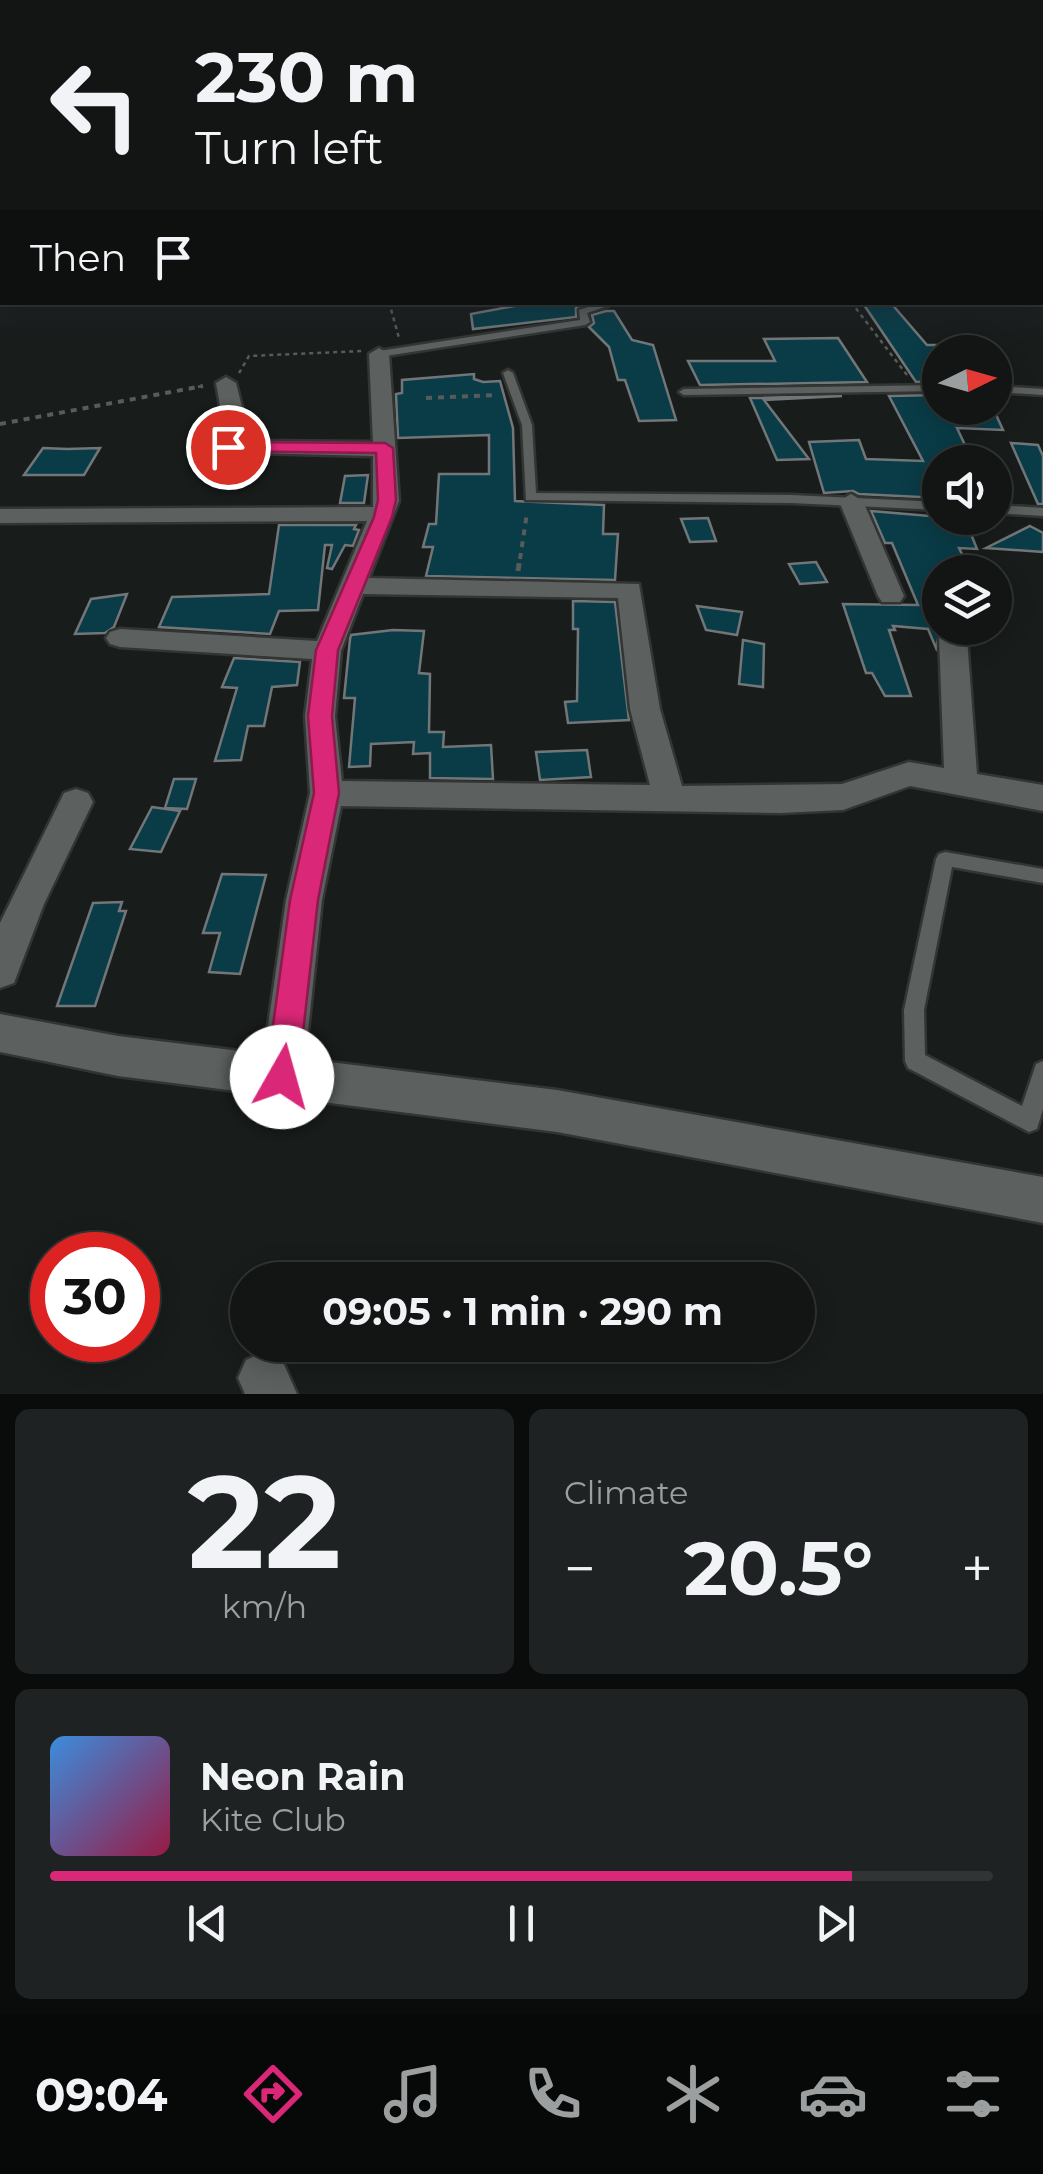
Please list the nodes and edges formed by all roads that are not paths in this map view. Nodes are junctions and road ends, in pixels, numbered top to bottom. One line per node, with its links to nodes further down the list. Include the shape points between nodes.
1 (603, 305): 2 (lane, via 582,312 585,322)
2 (390, 352): 9 (street)
3 (508, 373): 10 (lane, via 527,425 530,497)
4 (226, 383): 9 (street, via 232,411 228,447)
5 (922, 388): 7 (lane)
6 (1012, 391): 8 (lane)
7 (684, 392)
8 (1043, 392)
9 (385, 448): 14 (street)
10 (852, 501): 11 (lane); 17 (street)
11 (922, 505)
12 (1012, 510): 13 (lane)
13 (1043, 512)
14 (384, 514): 15 (street); 16 (street)
15 (0, 516)
16 (352, 586): 20 (street); 24 (street, via 630,590 645,708)
17 (891, 596)
18 (120, 638): 20 (street)
19 (953, 645): 21 (street)
20 (327, 650): 22 (street, via 320,716)
21 (961, 782): 23 (street); 24 (street, via 909,774 844,797)
22 (327, 793): 24 (street); 30 (street, via 304,900)
23 (1043, 798)
24 (670, 800)
25 (76, 802): 27 (street)
26 (1043, 876): 31 (lane, via 946,859 914,1010 915,1061)
27 (0, 971)
28 (0, 1033): 30 (street)
29 (1043, 1070): 31 (lane)
30 (282, 1077): 32 (street, via 557,1111)
31 (1036, 1126)
32 (1043, 1200)

